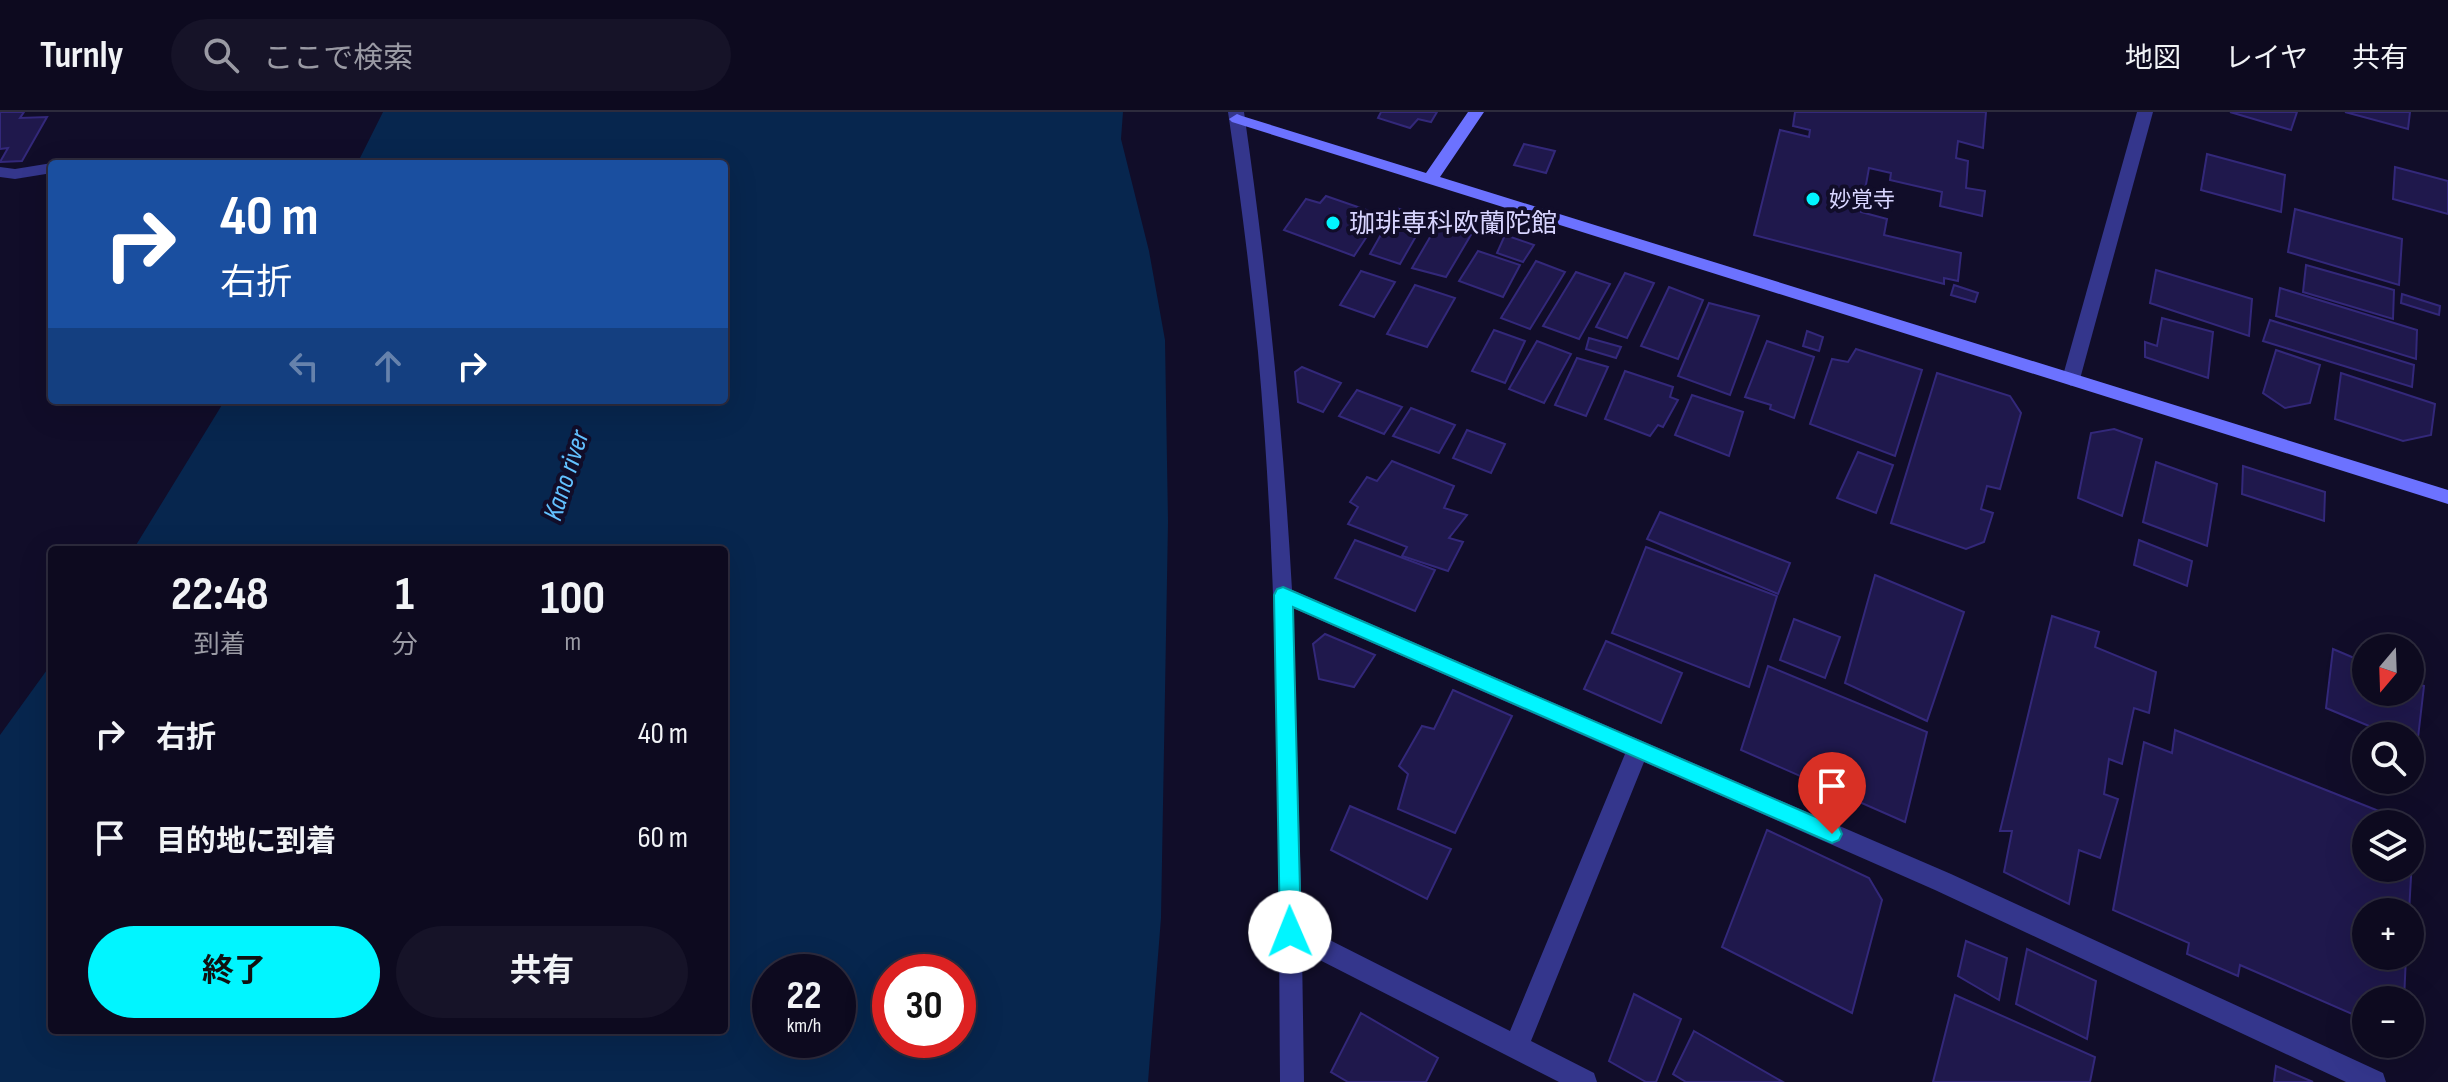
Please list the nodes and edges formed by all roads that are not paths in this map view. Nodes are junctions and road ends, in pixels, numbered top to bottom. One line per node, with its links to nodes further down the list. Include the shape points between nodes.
1 (1476, 112): 6 (street)
2 (2145, 112): 7 (street)
3 (1236, 116): 6 (street); 9 (street, via 1264,328)
4 (48, 169): 5 (street)
5 (0, 172)
6 (1430, 179): 7 (street)
7 (2071, 379): 8 (street)
8 (2448, 497)
9 (1283, 595): 10 (street); 11 (street)
10 (1638, 749): 12 (street); 15 (street, via 1943,882)
11 (1290, 932): 12 (street); 13 (street)
12 (1516, 1047): 14 (street)
13 (1292, 1082)
14 (1585, 1082)
15 (2374, 1082)

